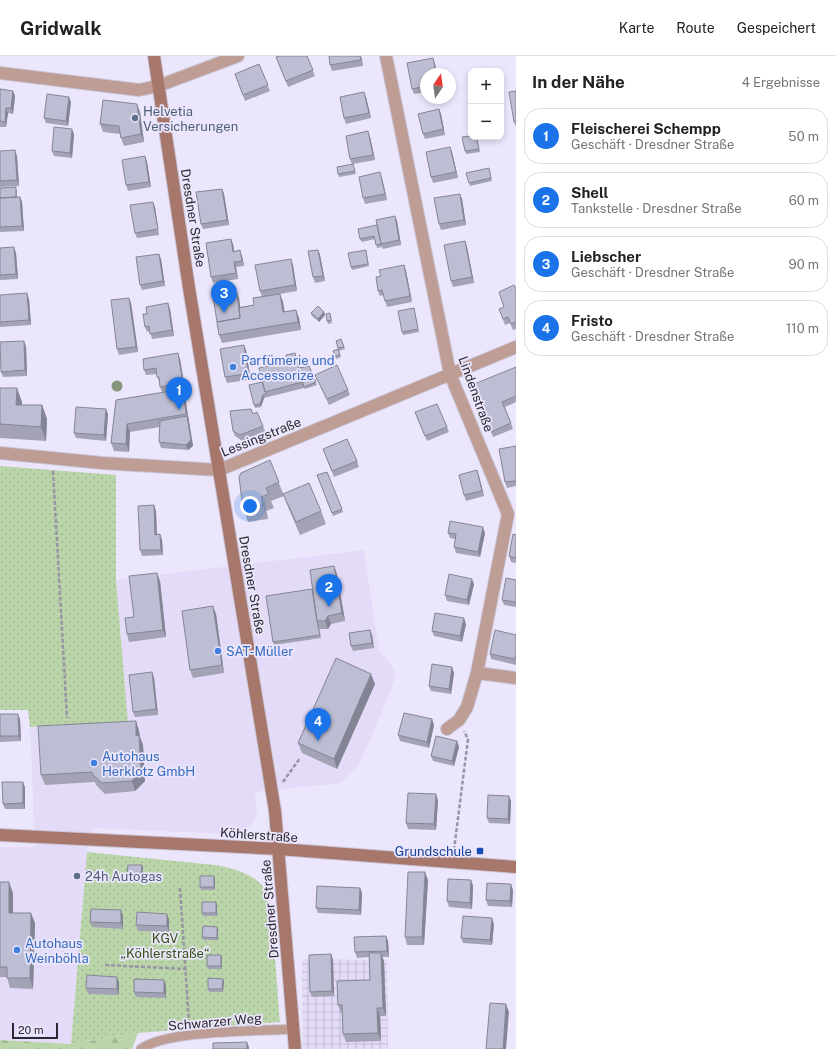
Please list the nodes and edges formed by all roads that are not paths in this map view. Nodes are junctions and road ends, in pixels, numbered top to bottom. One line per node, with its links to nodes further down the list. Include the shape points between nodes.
1 (154, 56): 5 (main road, Dresdner Straße)
2 (238, 56): 5 (street)
3 (386, 56): 7 (street, Lindenstraße)
4 (0, 73): 5 (street, via 139,90)
5 (158, 86): 9 (main road, Dresdner Straße)
6 (516, 347): 7 (street, Lessingstraße)
7 (450, 374): 9 (street, Lessingstraße); 10 (street, Lindenstraße)
8 (0, 453): 9 (street, Lessingstraße, via 102,463)
9 (219, 470): 15 (main road, Dresdner Straße)
10 (512, 514): 11 (street, Lindenstraße)
11 (477, 674): 12 (street); 13 (street, Lindenstraße, via 467,708 460,720)
12 (516, 678)
13 (447, 729)
14 (0, 835): 15 (main road, Köhlerstraße)
15 (279, 849): 16 (main road, Köhlerstraße); 17 (main road, Dresdner Straße)
16 (516, 867)
17 (294, 1028): 18 (lane, Schwarzer Weg, via 190,1035 150,1042); 19 (main road, Dresdner Straße)
18 (141, 1049)
19 (295, 1049)

